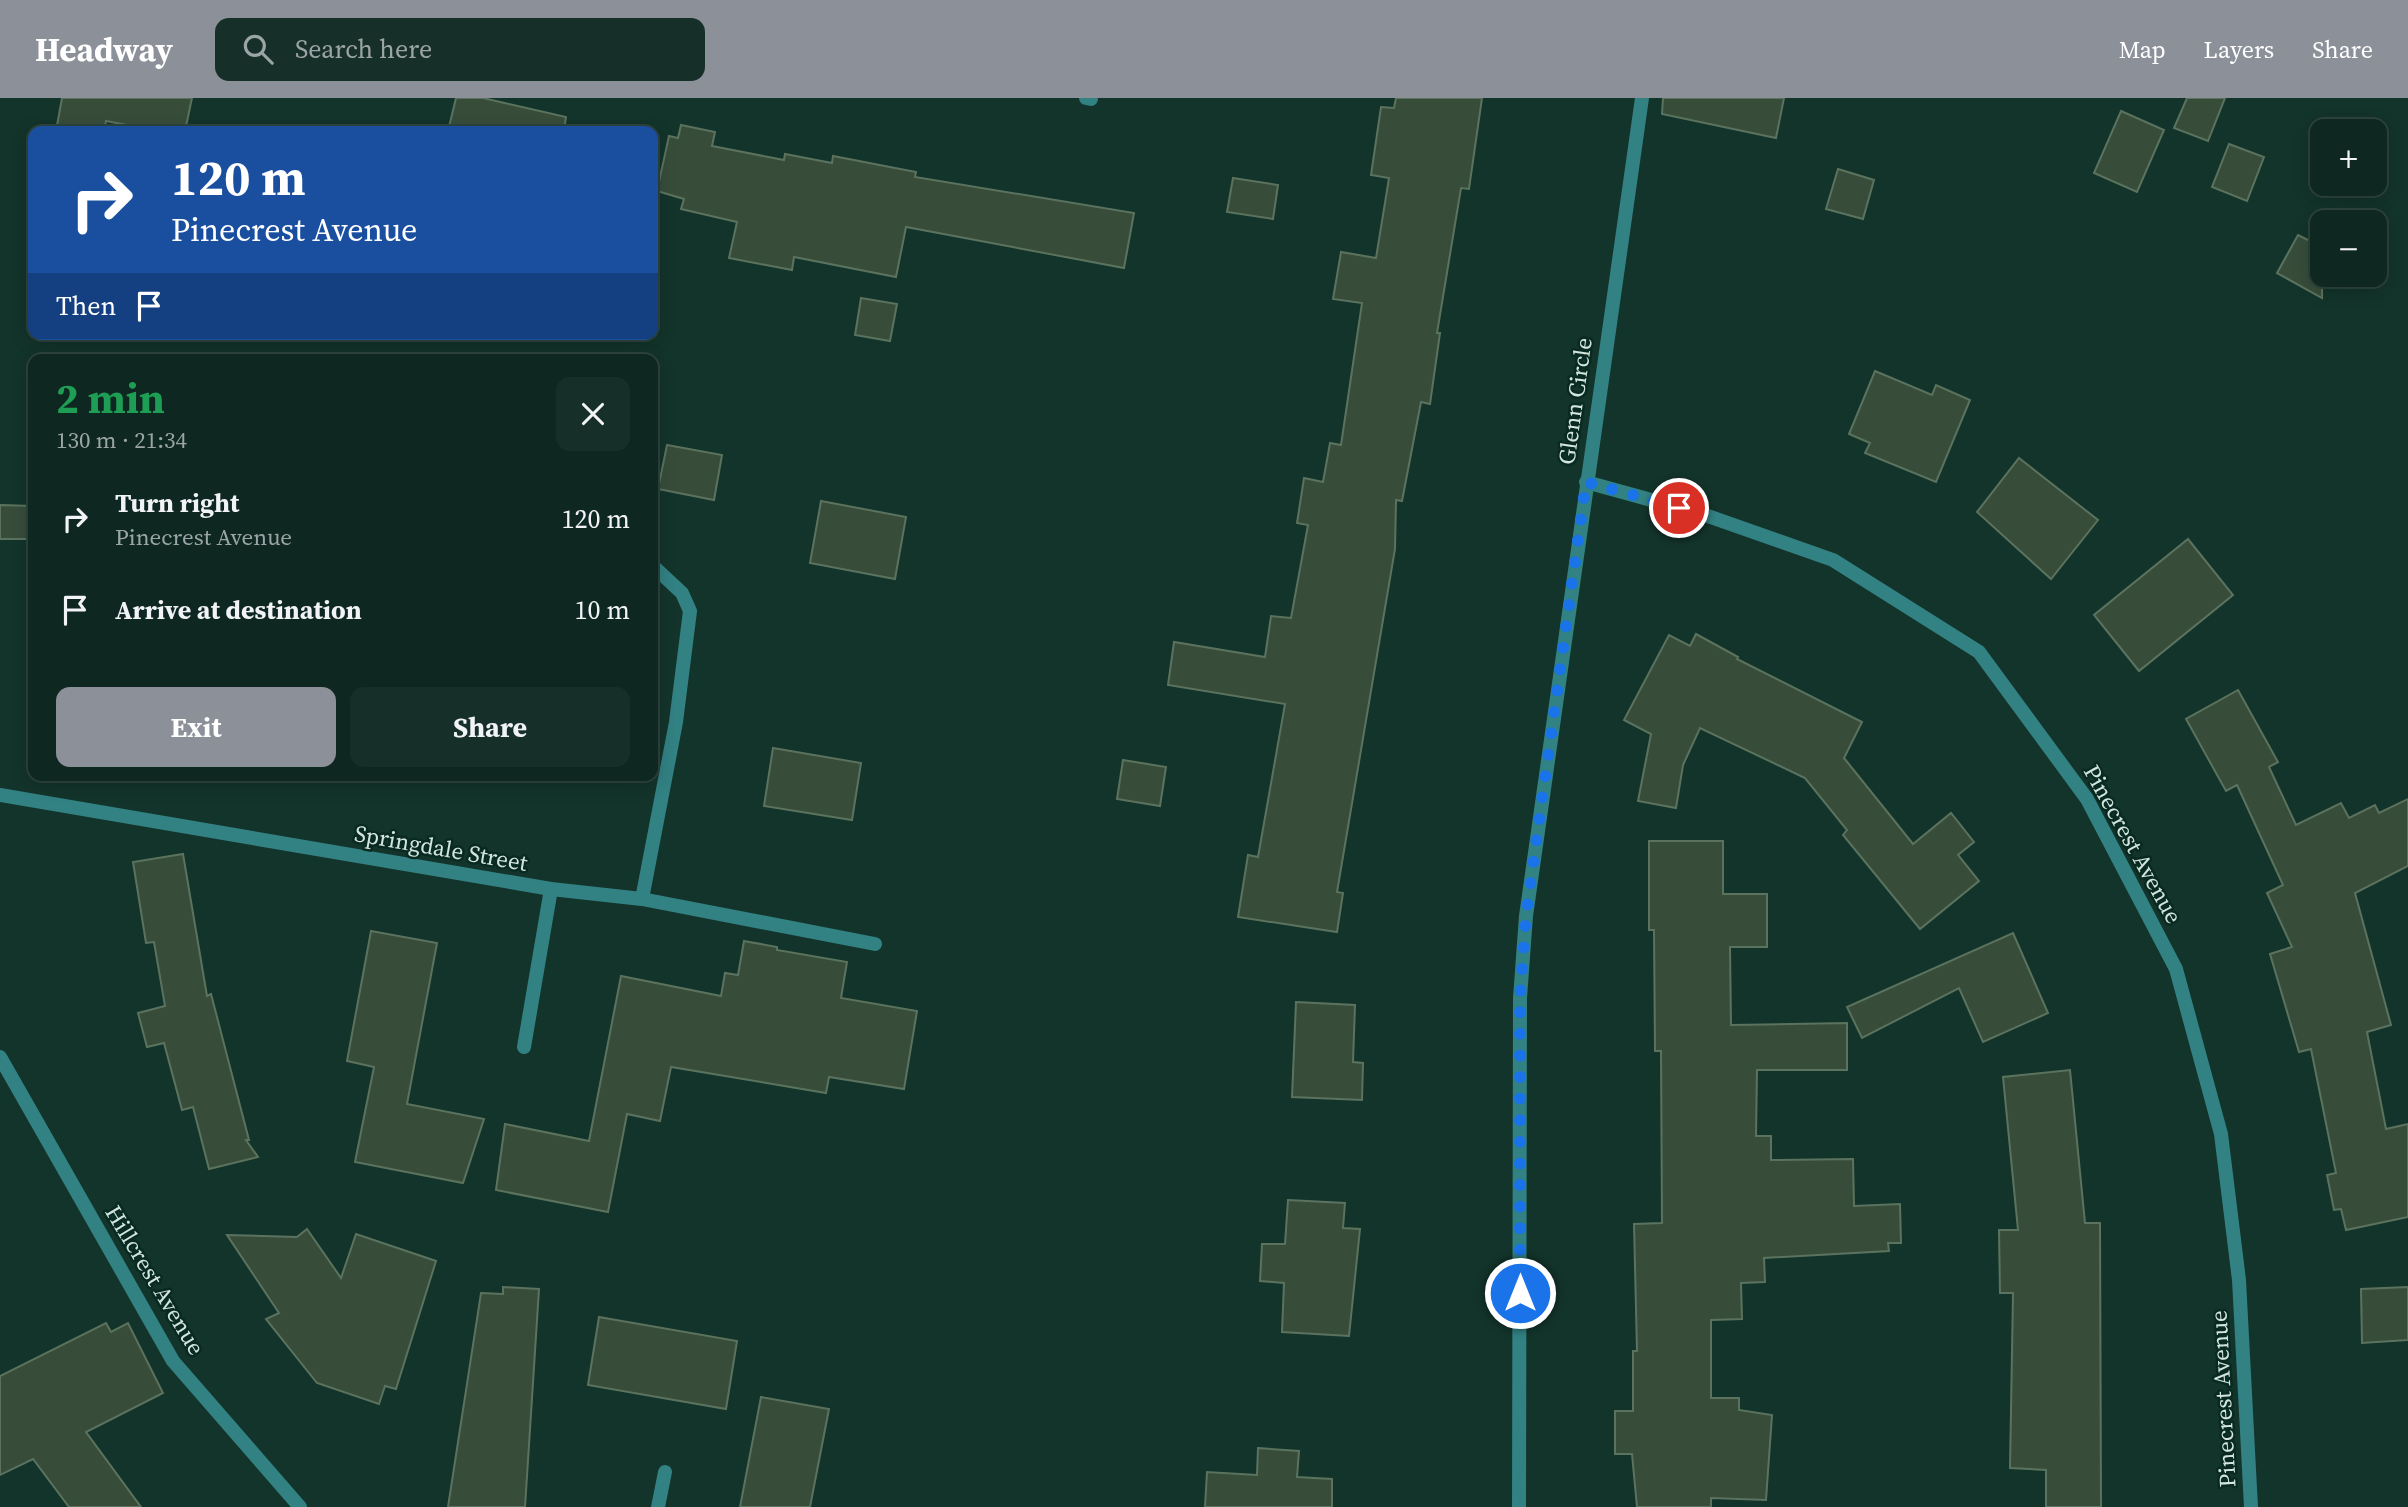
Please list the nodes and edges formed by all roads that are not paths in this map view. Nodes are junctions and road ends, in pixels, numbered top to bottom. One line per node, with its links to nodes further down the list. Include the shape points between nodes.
1 (1642, 98): 2 (street, Glenn Circle)
2 (1586, 482): 13 (street, Glenn Circle, via 1526,916 1520,998); 14 (street, Pinecrest Avenue, via 1702,514 1833,560 1979,652 2087,799 2176,969 2221,1134 2239,1280)
3 (658, 571): 6 (street, via 682,593 690,611 676,722)
4 (0, 795): 5 (street, Springdale Street)
5 (551, 890): 6 (street, Springdale Street); 8 (street)
6 (642, 899): 7 (street, Springdale Street)
7 (875, 944)
8 (524, 1047)
9 (0, 1057): 11 (street, Hillcrest Avenue, via 173,1361)
10 (665, 1472): 12 (street)
11 (300, 1507)
12 (658, 1507)
13 (1520, 1507)
14 (2251, 1507)

